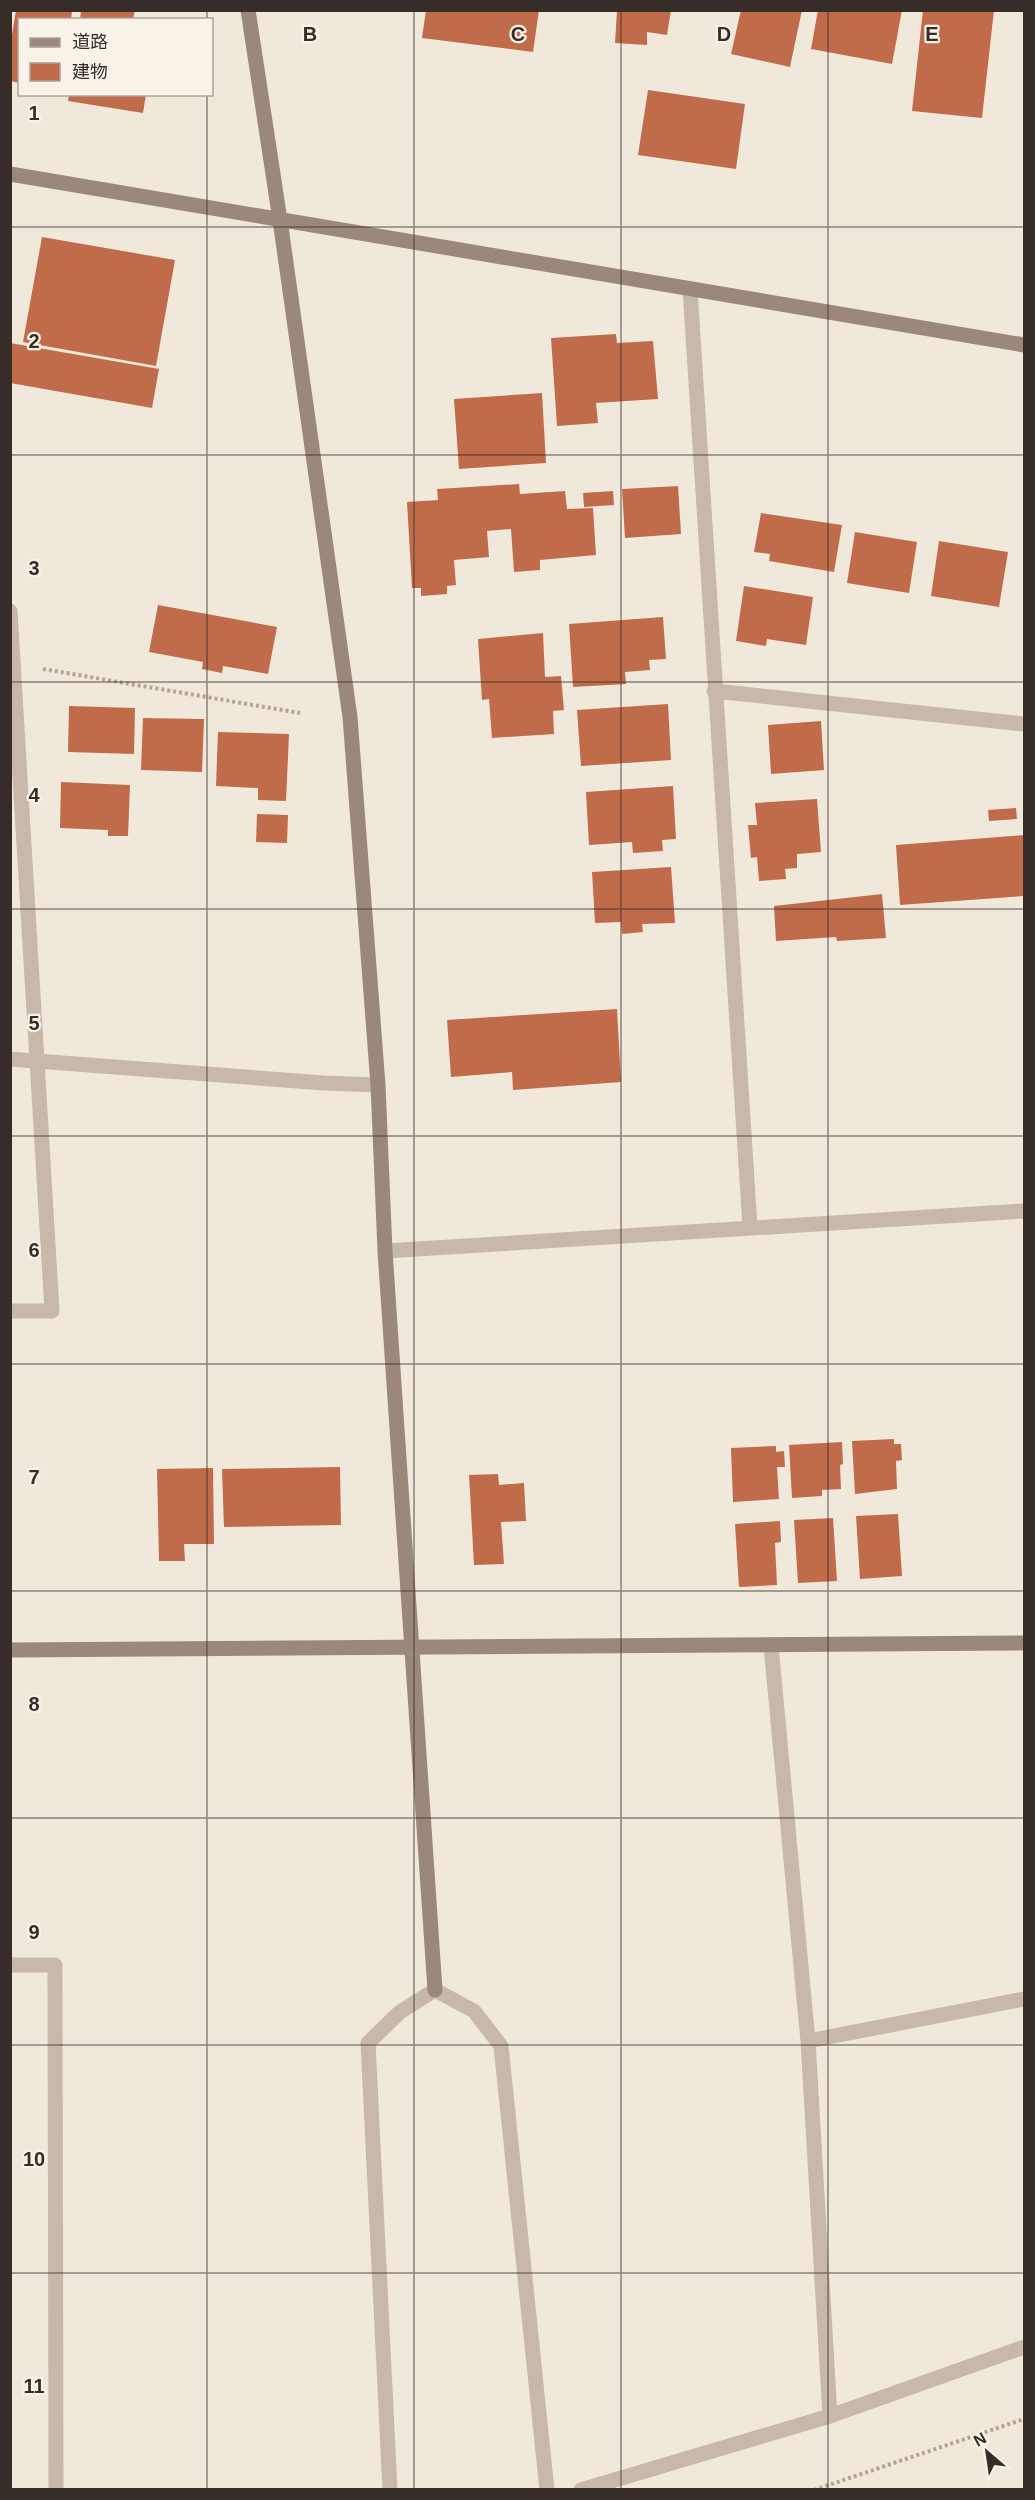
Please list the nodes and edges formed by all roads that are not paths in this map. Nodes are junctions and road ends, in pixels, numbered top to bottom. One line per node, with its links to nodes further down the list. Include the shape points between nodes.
1 (248, 10): 3 (street)
2 (10, 174): 3 (street)
3 (280, 220): 4 (street); 12 (street, via 350,717)
4 (690, 289): 5 (street); 7 (street)
5 (1024, 345)
6 (10, 611): 9 (street)
7 (714, 691): 8 (street); 14 (street)
8 (1024, 724)
9 (17, 829): 11 (street)
10 (10, 1059): 11 (street)
11 (37, 1061): 12 (street); 16 (street, via 52,1311)
12 (378, 1085): 15 (street)
13 (1024, 1211): 14 (street)
14 (750, 1227): 15 (street)
15 (385, 1251): 19 (street)
16 (10, 1311)
17 (1024, 1643): 18 (street)
18 (771, 1646): 19 (street); 24 (street)
19 (414, 1647): 20 (street); 22 (street)
20 (10, 1650)
21 (10, 1965): 27 (street, via 55,1965)
22 (435, 1990): 28 (street, via 400,2012 368,2043); 29 (street, via 474,2011 501,2046)
23 (1024, 1999): 24 (street)
24 (808, 2041): 26 (street)
25 (1024, 2347): 26 (street)
26 (830, 2416): 30 (street)
27 (56, 2490)
28 (390, 2490)
29 (547, 2490)
30 (581, 2490)

